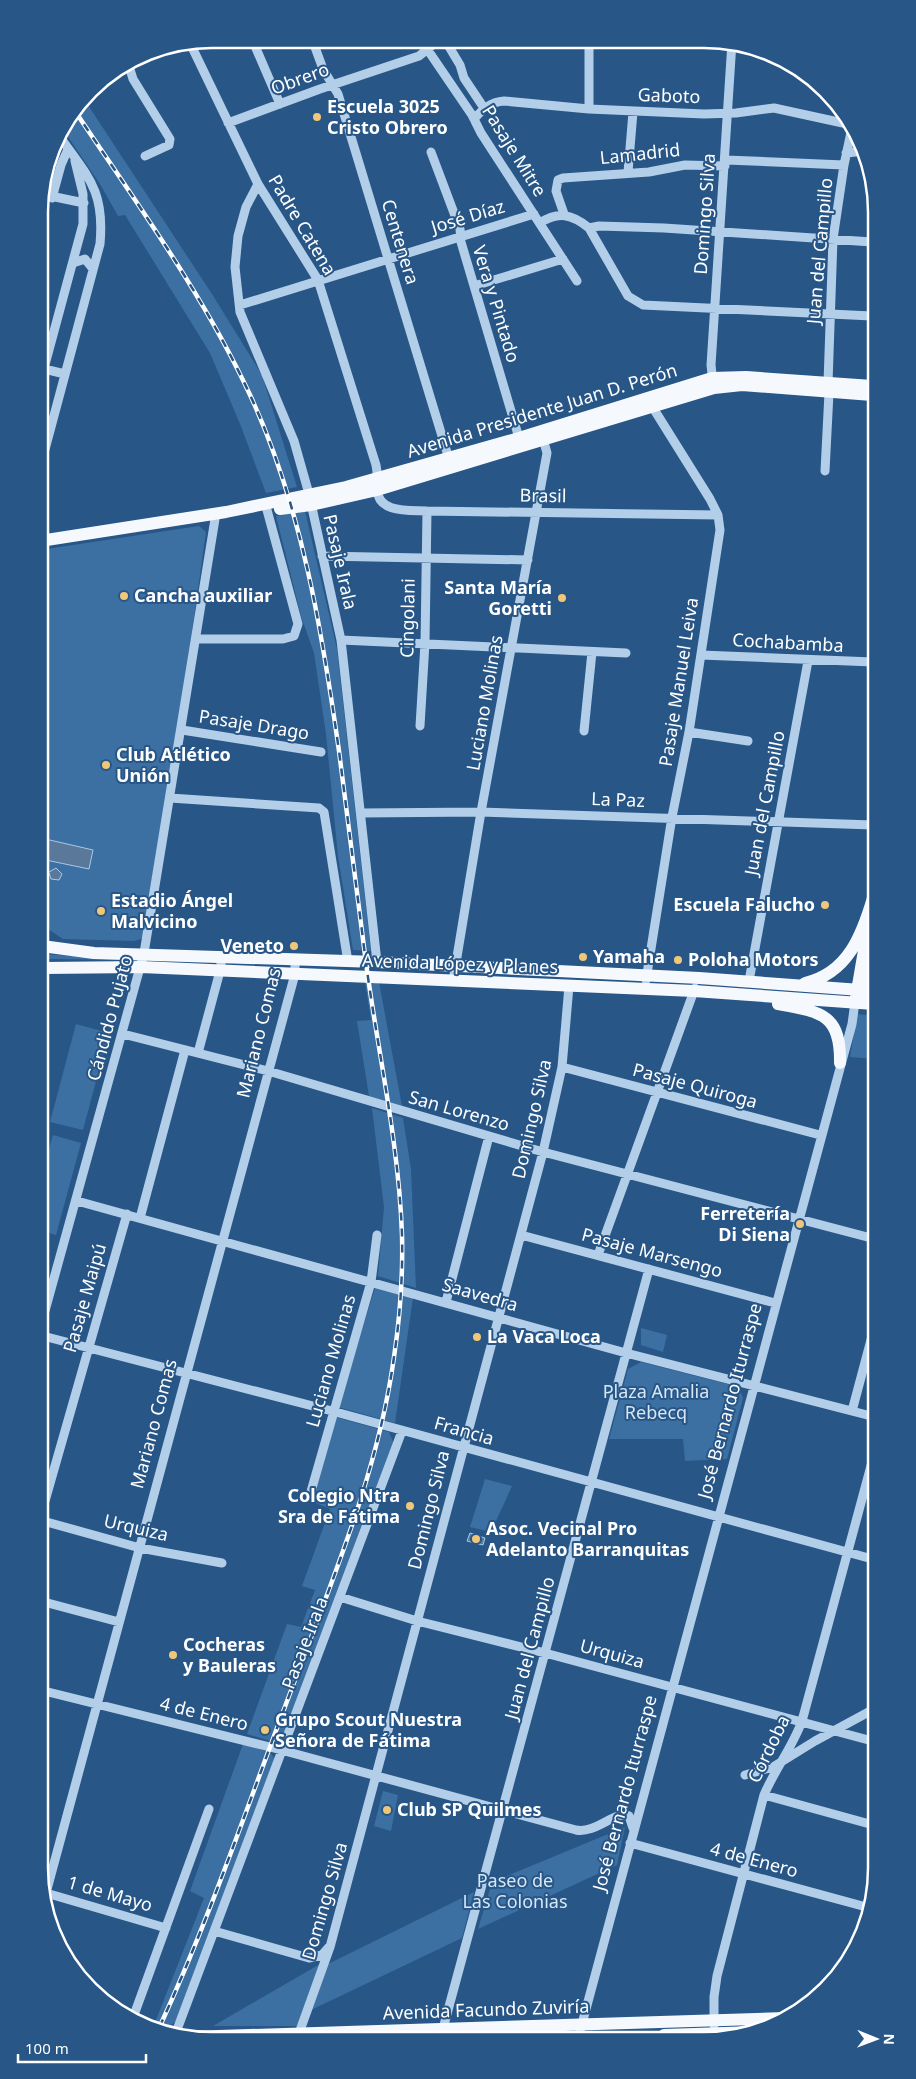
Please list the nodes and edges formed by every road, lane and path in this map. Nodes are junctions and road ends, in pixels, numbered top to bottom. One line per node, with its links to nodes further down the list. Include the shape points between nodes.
1 (256, 48): 11 (street)
2 (315, 48): 10 (street, Centenera)
3 (431, 48): 7 (street, Obrero)
4 (446, 48): 12 (street, via 460,65 464,78)
5 (589, 48): 13 (street)
6 (193, 49): 18 (street, Padre Catena)
7 (428, 50): 10 (street, Obrero, via 419,56); 16 (street, Pasaje Mitre)
8 (732, 50): 15 (street, Domingo Silva)
9 (130, 69): 25 (street, via 170,140 169,145)
10 (332, 85): 11 (street, Obrero); 41 (street, Centenera, via 338,94)
11 (280, 104): 18 (street, Obrero)
12 (484, 108): 13 (street, Gaboto, via 504,101); 16 (street)
13 (589, 109): 14 (street, Gaboto)
14 (633, 112): 15 (street, Gaboto); 28 (street)
15 (728, 114): 17 (street, Gaboto, via 780,109); 26 (street, Domingo Silva)
16 (474, 118): 33 (street, Pasaje Mitre)
17 (842, 122)
18 (228, 123): 29 (street, Padre Catena)
19 (850, 135): 23 (street, Juan del Campillo)
20 (63, 142): 24 (street)
21 (857, 151): 23 (street)
22 (431, 152): 38 (street, Vera y Pintado, via 460,229)
23 (846, 152): 27 (street, Juan del Campillo)
24 (70, 153): 31 (street, via 61,165); 32 (street, via 82,182); 44 (street, via 85,171 99,203 102,223)
25 (145, 156)
26 (726, 163): 27 (street, Lamadrid); 28 (street, Lamadrid); 37 (street, Domingo Silva)
27 (844, 165): 39 (street, Juan del Campillo)
28 (628, 172): 34 (street, Lamadrid, via 558,180 556,191)
29 (258, 184): 45 (street, Padre Catena); 48 (street, Pasaje Irala, via 246,207 238,236 235,267)
30 (49, 197): 31 (street)
31 (52, 198): 32 (street)
32 (84, 203): 43 (street, via 83,224)
33 (534, 214): 35 (street, Pasaje Mitre); 38 (street, José Díaz)
34 (564, 214): 35 (street, via 552,215); 36 (street)
35 (540, 223): 42 (street, Pasaje Mitre)
36 (589, 228): 37 (street); 49 (street, via 628,296 643,305)
37 (721, 232): 39 (street); 49 (street, Domingo Silva)
38 (460, 237): 41 (street, José Díaz); 47 (street, Vera y Pintado)
39 (833, 238): 40 (street); 50 (street, Juan del Campillo)
40 (868, 242)
41 (388, 259): 45 (street, José Díaz); 63 (street, Centenera)
42 (563, 259): 46 (street, Pasaje Mitre); 47 (street)
43 (73, 263): 44 (street, via 85,259); 52 (street)
44 (93, 269): 54 (street)
45 (318, 280): 48 (street, José Díaz); 65 (street, Padre Catena)
46 (577, 280)
47 (474, 286): 62 (street, Vera y Pintado)
48 (240, 305): 66 (street, Pasaje Irala, via 241,318 294,441)
49 (714, 309): 50 (street); 55 (street, Domingo Silva)
50 (829, 314): 51 (street); 57 (street, Juan del Campillo)
51 (868, 316)
52 (48, 348)
53 (48, 370): 54 (street)
54 (65, 374): 61 (street)
55 (713, 383): 57 (main road, Avenida Presidente Juan D. Perón, via 746,377); 59 (main road, Avenida Presidente Juan D. Perón)
56 (868, 386): 57 (main road, Avenida Presidente Juan D. Perón)
57 (829, 388): 58 (main road, Avenida Presidente Juan D. Perón); 64 (street, Juan del Campillo)
58 (868, 394)
59 (650, 403): 60 (main road, Avenida Presidente Juan D. Perón); 71 (street)
60 (542, 436): 62 (main road, Avenida Presidente Juan D. Perón); 65 (main road, Avenida Presidente Juan D. Perón); 70 (street, Luciano Molinas, via 547,453)
61 (48, 438)
62 (519, 438): 63 (main road, Avenida Presidente Juan D. Perón)
63 (449, 459): 65 (main road, Avenida Presidente Juan D. Perón)
64 (825, 471)
65 (378, 485): 66 (main road, Avenida Presidente Juan D. Perón); 68 (street, Brasil, via 381,500 393,509)
66 (310, 500): 67 (main road, Avenida Presidente Juan D. Perón); 69 (main road, Avenida Presidente Juan D. Perón); 73 (street, Pasaje Irala)
67 (267, 510): 69 (main road, Avenida Presidente Juan D. Perón); 76 (street, via 298,624 294,636 283,639)
68 (427, 511): 70 (street, Brasil); 74 (street, Cingolani)
69 (221, 512): 72 (main road, Avenida Presidente Juan D. Perón); 76 (street, Cándido Pujato)
70 (537, 512): 71 (street, Brasil); 75 (street, Luciano Molinas)
71 (718, 515): 82 (street, Pasaje Manuel Leiva, via 720,530)
72 (48, 540)
73 (322, 556): 74 (street); 77 (street, Pasaje Irala)
74 (426, 557): 75 (street); 78 (street, Cingolani)
75 (528, 560): 79 (street, Luciano Molinas)
76 (196, 639): 86 (street, Cándido Pujato)
77 (341, 640): 78 (street); 93 (street, Pasaje Irala)
78 (425, 643): 79 (street); 85 (street, Cingolani)
79 (511, 649): 80 (street); 92 (street, Luciano Molinas)
80 (592, 652): 81 (street); 87 (street)
81 (626, 653)
82 (701, 655): 83 (street, Cochabamba); 88 (street, Pasaje Manuel Leiva)
83 (808, 661): 84 (street, Cochabamba); 95 (street, Juan del Campillo)
84 (868, 662)
85 (420, 726)
86 (182, 730): 90 (street, Pasaje Drago); 91 (street, Cándido Pujato)
87 (584, 731)
88 (689, 732): 89 (street); 94 (street, Pasaje Manuel Leiva)
89 (748, 740)
90 (321, 752)
91 (170, 798): 99 (street, Cándido Pujato); 102 (street, via 319,808 324,812)
92 (481, 812): 93 (street, La Paz); 94 (street, La Paz); 104 (street, Luciano Molinas)
93 (361, 813): 103 (street, Pasaje Irala)
94 (672, 818): 95 (street, La Paz); 113 (street, Pasaje Manuel Leiva)
95 (778, 822): 96 (street, La Paz); 112 (street, Juan del Campillo)
96 (868, 825)
97 (868, 912): 114 (main road, via 862,933 840,964 820,978)
98 (48, 946): 99 (main road, Avenida López y Planes, via 76,952)
99 (144, 953): 100 (main road, Avenida López y Planes); 105 (street, Cándido Pujato)
100 (222, 956): 101 (main road, Avenida López y Planes); 107 (street)
101 (295, 960): 102 (main road, Avenida López y Planes); 108 (street, Mariano Comas)
102 (348, 962): 103 (main road, Avenida López y Planes)
103 (377, 962): 104 (main road, Avenida López y Planes)
104 (455, 966): 111 (street, Luciano Molinas); 113 (main road, Avenida López y Planes)
105 (142, 967): 106 (main road, Avenida López y Planes); 107 (main road, Avenida López y Planes); 120 (street, Cándido Pujato)
106 (48, 968)
107 (220, 971): 108 (main road, Avenida López y Planes); 122 (street)
108 (294, 974): 111 (main road, Avenida López y Planes); 125 (street, Mariano Comas)
109 (868, 974): 116 (main road, José Bernardo Iturraspe)
110 (699, 978): 112 (main road, Avenida López y Planes); 113 (main road, Avenida López y Planes); 117 (street)
111 (453, 981): 115 (main road, Avenida López y Planes)
112 (749, 981): 114 (main road, Avenida López y Planes)
113 (646, 982): 115 (main road, Avenida López y Planes); 117 (main road, Avenida López y Planes)
114 (794, 985): 116 (main road, Avenida López y Planes)
115 (569, 986): 124 (street, Domingo Silva)
116 (867, 990): 119 (main road, José Bernardo Iturraspe)
117 (694, 991): 118 (main road, Avenida López y Planes); 126 (street)
118 (724, 993): 119 (main road, Avenida López y Planes); 123 (main road, via 791,1006 821,1016 832,1024 839,1036)
119 (865, 1003): 123 (street, José Bernardo Iturraspe)
120 (123, 1034): 121 (street, San Lorenzo); 131 (street, Cándido Pujato)
121 (185, 1050): 122 (street, San Lorenzo); 133 (street)
122 (198, 1054): 125 (street, San Lorenzo)
123 (840, 1063): 127 (street, José Bernardo Iturraspe)
124 (562, 1067): 126 (street, Pasaje Quiroga); 129 (street, Domingo Silva)
125 (268, 1071): 128 (street, San Lorenzo); 138 (street, Mariano Comas)
126 (657, 1093): 127 (street, Pasaje Quiroga); 130 (street)
127 (820, 1135): 134 (street, José Bernardo Iturraspe)
128 (489, 1136): 129 (street, San Lorenzo); 143 (street)
129 (543, 1152): 130 (street, San Lorenzo); 136 (street, Domingo Silva)
130 (628, 1174): 134 (street, San Lorenzo); 139 (street)
131 (77, 1200): 132 (street, Saavedra); 142 (street, Cándido Pujato)
132 (127, 1214): 133 (street, Saavedra); 147 (street, Pasaje Maipú)
133 (140, 1218): 138 (street, Saavedra)
134 (798, 1220): 137 (street, San Lorenzo); 144 (street, José Bernardo Iturraspe)
135 (377, 1235): 141 (street, Luciano Molinas)
136 (521, 1235): 139 (street, Pasaje Marsengo); 145 (street, Domingo Silva)
137 (868, 1237)
138 (222, 1239): 141 (street, Saavedra); 150 (street, Mariano Comas)
139 (598, 1255): 140 (street, Pasaje Marsengo)
140 (649, 1269): 144 (street, Pasaje Marsengo); 149 (street, Juan del Campillo)
141 (372, 1282): 143 (street, Saavedra); 152 (street, Luciano Molinas)
142 (48, 1301)
143 (446, 1302): 145 (street, Saavedra)
144 (775, 1303): 151 (street, José Bernardo Iturraspe)
145 (498, 1317): 149 (street, Saavedra); 156 (street, Domingo Silva)
146 (48, 1337): 147 (street, Francia)
147 (87, 1348): 150 (street, Francia); 159 (street, Pasaje Maipú)
148 (868, 1351): 153 (street)
149 (626, 1352): 151 (street, Saavedra); 158 (street, Juan del Campillo)
150 (185, 1374): 152 (street, Francia); 163 (street, Mariano Comas)
151 (753, 1384): 153 (street, Saavedra); 161 (street, José Bernardo Iturraspe)
152 (332, 1411): 155 (street, Francia); 160 (street, Luciano Molinas)
153 (852, 1411): 154 (street, Saavedra)
154 (868, 1415)
155 (402, 1430): 156 (street, Francia); 167 (street, Pasaje Irala)
156 (462, 1448): 158 (street, Francia); 169 (street, Domingo Silva)
157 (868, 1480): 164 (street, Córdoba)
158 (592, 1483): 161 (street, Francia); 171 (street, Juan del Campillo)
159 (48, 1490)
160 (310, 1494)
161 (717, 1518): 164 (street, Francia); 172 (street, José Bernardo Iturraspe)
162 (48, 1523): 163 (street, Urquiza)
163 (140, 1548): 166 (street, Urquiza); 170 (street, Mariano Comas)
164 (848, 1552): 165 (street, Francia); 176 (street, Córdoba)
165 (868, 1558)
166 (222, 1563)
167 (340, 1597): 169 (street, Urquiza); 179 (street, Pasaje Irala)
168 (48, 1603): 170 (street)
169 (417, 1621): 171 (street, Urquiza); 182 (street, Domingo Silva)
170 (119, 1622): 174 (street, Mariano Comas)
171 (545, 1652): 172 (street, Urquiza); 185 (street, Juan del Campillo)
172 (671, 1687): 176 (street, Urquiza); 187 (street, José Bernardo Iturraspe)
173 (48, 1692): 174 (street, 4 de Enero)
174 (96, 1704): 179 (street, 4 de Enero); 190 (street, Mariano Comas)
175 (868, 1713): 177 (street)
176 (802, 1722): 177 (street, Urquiza); 180 (street, Córdoba)
177 (836, 1731): 178 (street, Urquiza); 180 (street)
178 (868, 1740)
179 (282, 1750): 182 (street, 4 de Enero); 194 (street, Pasaje Irala)
180 (783, 1759): 181 (street, via 763,1772); 183 (street, Córdoba)
181 (745, 1775)
182 (376, 1776): 185 (street, 4 de Enero); 195 (street, Domingo Silva)
183 (764, 1795): 186 (street); 189 (street, Córdoba)
184 (209, 1809): 193 (street)
185 (503, 1811): 187 (street, 4 de Enero, via 583,1831 626,1815 631,1818); 203 (street, Juan del Campillo)
186 (868, 1824)
187 (633, 1830): 188 (street, José Bernardo Iturraspe)
188 (630, 1843): 189 (street, 4 de Enero); 200 (street, José Bernardo Iturraspe)
189 (744, 1874): 192 (street, 4 de Enero); 198 (street, Córdoba, via 717,1976)
190 (49, 1881)
191 (50, 1896): 193 (street, 1 de Mayo)
192 (864, 1906)
193 (166, 1928): 196 (street)
194 (214, 1931): 195 (street, via 309,1958 322,1955); 199 (street, Pasaje Irala)
195 (330, 1947): 202 (street, Domingo Silva)
196 (135, 2013)
197 (768, 2018): 198 (main road, Avenida Facundo Zuviría)
198 (714, 2020): 200 (main road, Avenida Facundo Zuviría); 201 (street, Córdoba)
199 (178, 2027)
200 (581, 2029): 204 (main road, Avenida Facundo Zuviría)
201 (713, 2031)
202 (299, 2032)
203 (442, 2032)
204 (477, 2032)

